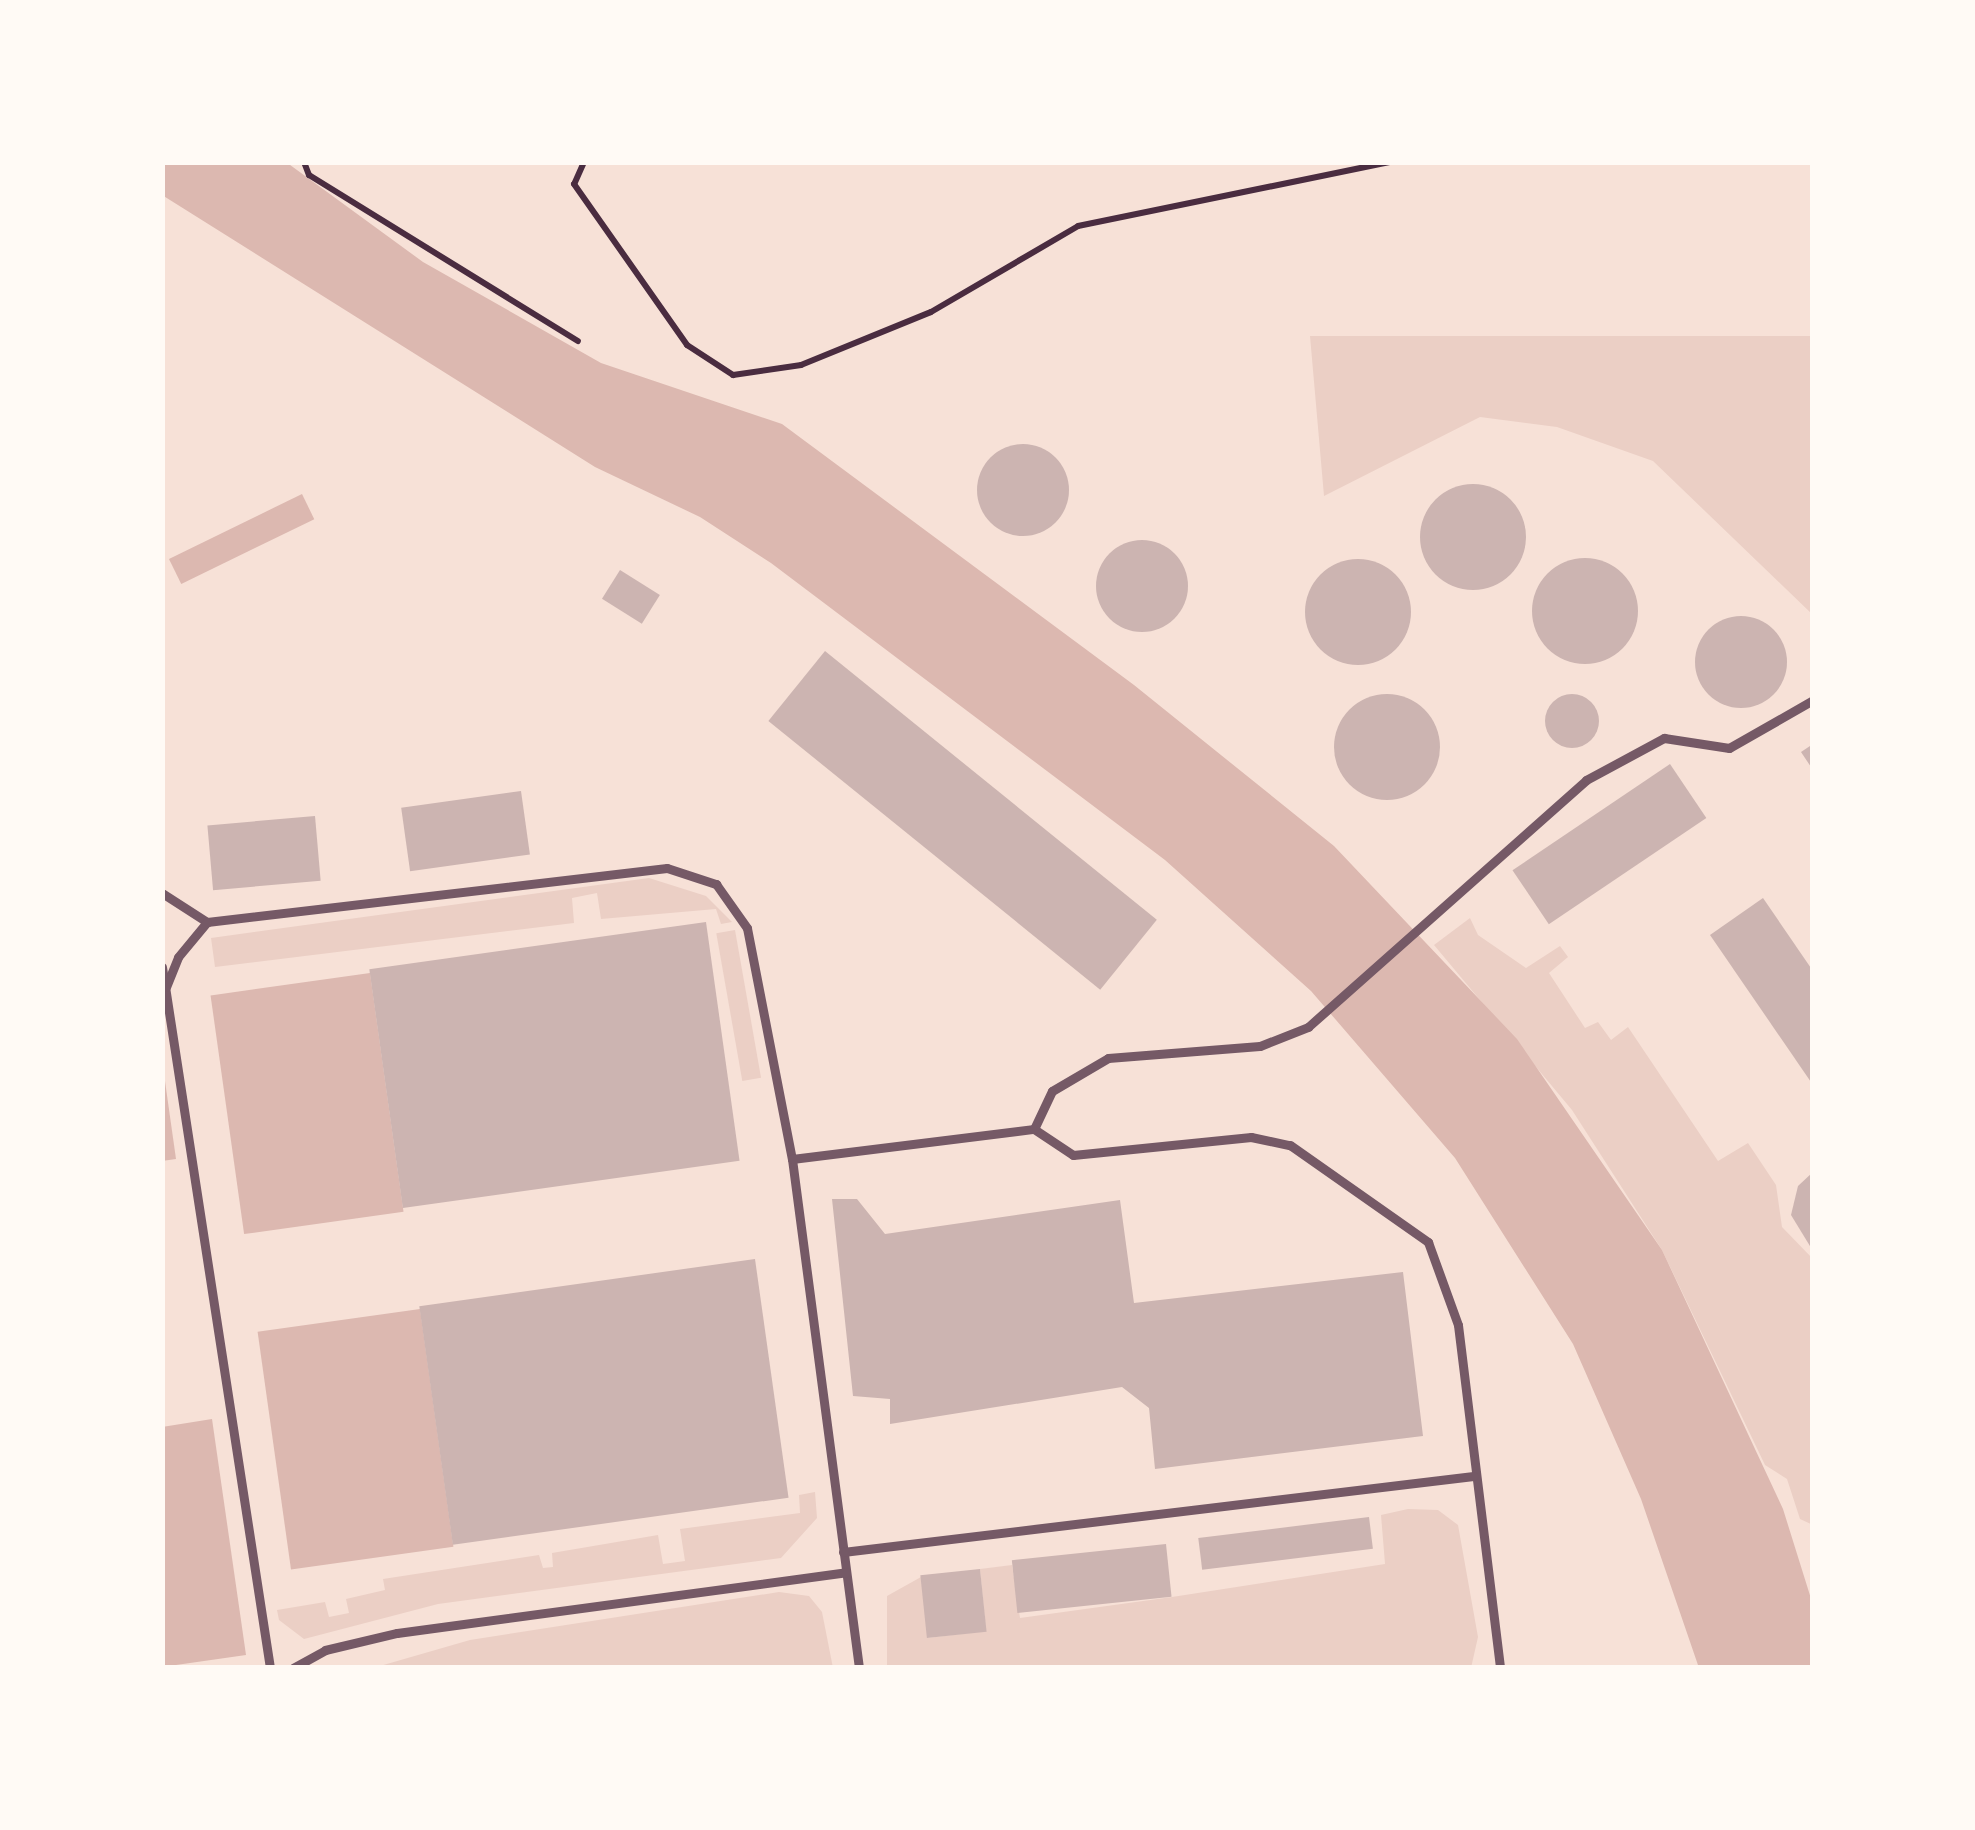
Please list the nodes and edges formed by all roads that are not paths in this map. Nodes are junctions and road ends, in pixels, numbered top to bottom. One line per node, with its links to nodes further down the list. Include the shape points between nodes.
1 (1813, 700): 6 (lane, via 1729,748 1664,738 1622,757 1426,917 1308,1027 1260,1046 1108,1058 1052,1091)
2 (162, 893): 3 (lane)
3 (207, 922): 5 (lane, via 178,957); 7 (lane, via 667,868 716,884 747,928)
4 (162, 967): 5 (lane)
5 (166, 989): 11 (lane)
6 (1034, 1130): 7 (lane); 8 (lane, via 1073,1155 1250,1137 1290,1145 1428,1242 1458,1325)
7 (792, 1159): 9 (lane)
8 (1473, 1476): 9 (lane); 14 (lane)
9 (843, 1552): 10 (lane)
10 (846, 1571): 12 (lane, via 397,1633 325,1650); 13 (lane)
11 (270, 1668)
12 (293, 1668)
13 (859, 1668)
14 (1500, 1668)

